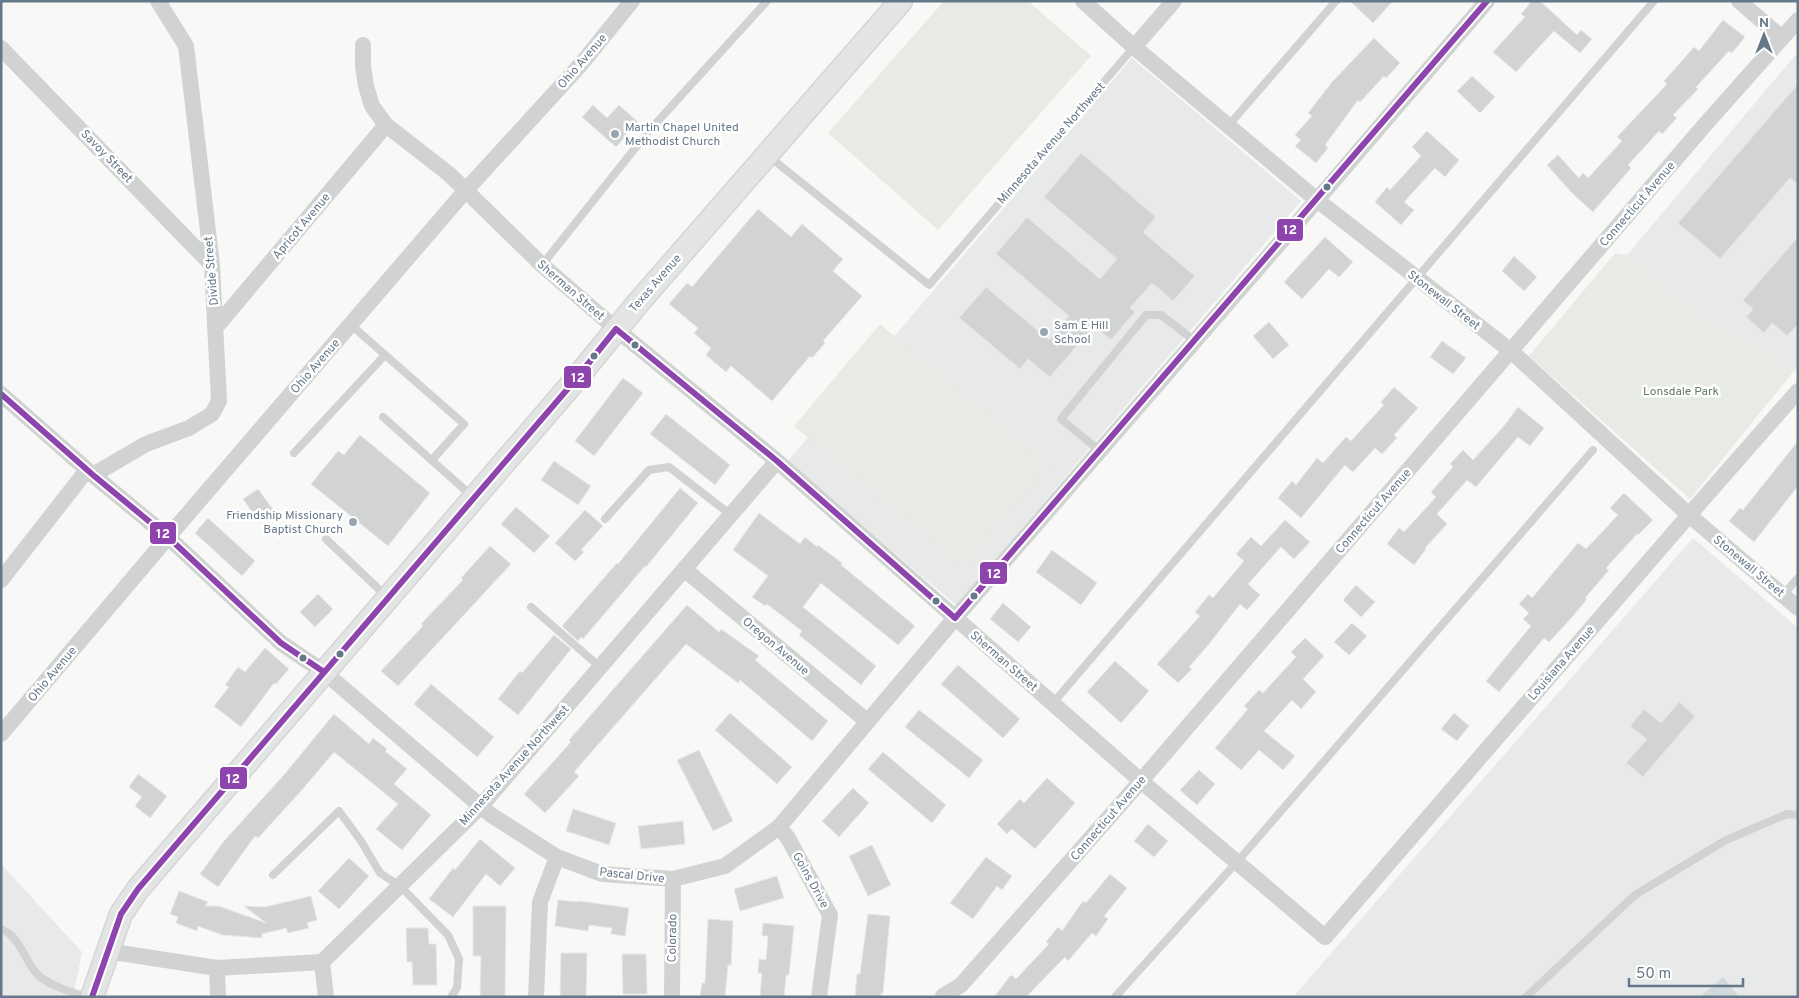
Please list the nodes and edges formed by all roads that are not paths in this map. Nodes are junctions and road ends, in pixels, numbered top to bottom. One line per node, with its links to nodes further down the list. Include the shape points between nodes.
1 (158, 1): 21 (street, Divide Street, via 186,46)
2 (632, 1): 19 (street, Ohio Avenue, via 582,64)
3 (767, 1): 22 (lane, via 648,132)
4 (901, 1): 18 (street, Texas Avenue)
5 (1083, 1): 14 (street, Stonewall Street)
6 (1174, 1): 14 (street, Minnesota Avenue Northwest)
7 (1336, 1): 17 (lane)
8 (1487, 1): 20 (street, Pascal Drive)
9 (1654, 1): 23 (lane)
10 (1739, 1): 12 (street)
11 (1798, 20): 12 (street, Connecticut Avenue)
12 (1782, 38): 28 (street, Connecticut Avenue)
13 (363, 45): 16 (street, Sherman Street, via 366,86 372,106)
14 (1134, 47): 17 (street, Stonewall Street); 18 (lane, Minnesota Avenue Northwest, via 929,285)
15 (1, 48): 21 (street, Savoy Street)
16 (386, 125): 19 (street, Sherman Street); 25 (street, Apricot Avenue)
17 (1228, 126): 20 (street, Stonewall Street)
18 (768, 153): 26 (street, Texas Avenue)
19 (466, 190): 22 (street, Sherman Street); 24 (street, Ohio Avenue)
20 (1317, 200): 23 (street, Stonewall Street); 27 (street, Pascal Drive)
21 (212, 265): 25 (street, Divide Street)
22 (542, 265): 26 (street, Sherman Street)
23 (1418, 279): 28 (street, Stonewall Street); 55 (lane)
24 (350, 325): 29 (lane); 43 (street, Ohio Avenue)
25 (216, 327): 38 (street, Divide Street, via 219,401 212,414 189,428 146,444)
26 (616, 329): 37 (street, Sherman Street); 39 (street, Texas Avenue)
27 (1195, 340): 34 (street, Pascal Drive); 34 (lane, via 1161,315 1146,315 1061,419)
28 (1510, 351): 41 (street, Stonewall Street); 58 (street, Connecticut Avenue)
29 (385, 355): 35 (lane); 36 (lane, via 464,424)
30 (1798, 391): 41 (street, Louisiana Avenue)
31 (1, 394): 38 (street, Pascal Drive)
32 (384, 417): 36 (lane)
33 (1592, 450): 63 (lane)
34 (1100, 451): 52 (street, Pascal Drive)
35 (294, 453)
36 (432, 460): 39 (lane)
37 (777, 461): 40 (street, Minnesota Avenue Northwest); 52 (street, Sherman Street)
38 (90, 472): 43 (street, Pascal Drive); 47 (street)
39 (474, 498): 49 (street, Texas Avenue)
40 (731, 515): 42 (lane, via 669,467 649,470); 45 (street, Minnesota Avenue Northwest)
41 (1689, 515): 48 (street, Stonewall Street); 68 (street, Louisiana Avenue)
42 (605, 519)
43 (168, 537): 54 (street, Pascal Drive, via 281,643); 57 (street, Ohio Avenue)
44 (326, 539): 49 (lane)
45 (684, 569): 53 (street, Minnesota Avenue Northwest); 56 (street, Oregon Avenue)
46 (1798, 578): 48 (lane)
47 (1, 580)
48 (1783, 594): 51 (street, Stonewall Street)
49 (388, 598): 54 (street, Texas Avenue)
50 (531, 607): 53 (lane)
51 (1798, 608)
52 (955, 618): 55 (street, Sherman Street); 56 (street, Pascal Drive)
53 (600, 667): 59 (street, Minnesota Avenue Northwest)
54 (324, 672): 59 (street, Pascal Drive); 69 (street, Texas Avenue, via 138,888 121,914)
55 (1053, 704): 58 (street, Sherman Street)
56 (868, 722): 61 (street, Pascal Drive)
57 (1, 734)
58 (1141, 781): 63 (street, Sherman Street); 72 (street, Connecticut Avenue, via 961,985)
59 (481, 806): 62 (street, Pascal Drive); 66 (street, Minnesota Avenue Northwest)
60 (1798, 815): 82 (lane, via 1787,814 1726,840 1635,895)
61 (779, 827): 65 (street, Pascal Drive, via 725,866); 80 (street, Goins Drive, via 830,915)
62 (557, 857): 65 (street, Pascal Drive, via 602,874); 78 (street, via 540,902)
63 (1237, 862): 68 (street, Sherman Street); 81 (lane)
64 (273, 875): 66 (lane, via 339,812 380,873)
65 (673, 879): 79 (street, Colorado)
66 (400, 886): 70 (street, Minnesota Avenue Northwest); 77 (lane, via 448,935 459,959 457,988)
67 (1, 929): 73 (lane, via 20,945 38,976)
68 (1325, 937)
69 (107, 951): 71 (street); 74 (street, Texas Avenue)
70 (322, 962): 71 (street); 76 (street)
71 (217, 968): 75 (street)
72 (943, 996)
73 (85, 997)
74 (92, 997)
75 (218, 997)
76 (326, 997)
77 (451, 997)
78 (536, 997)
79 (672, 997)
80 (819, 997)
81 (1115, 997)
82 (1526, 997)

